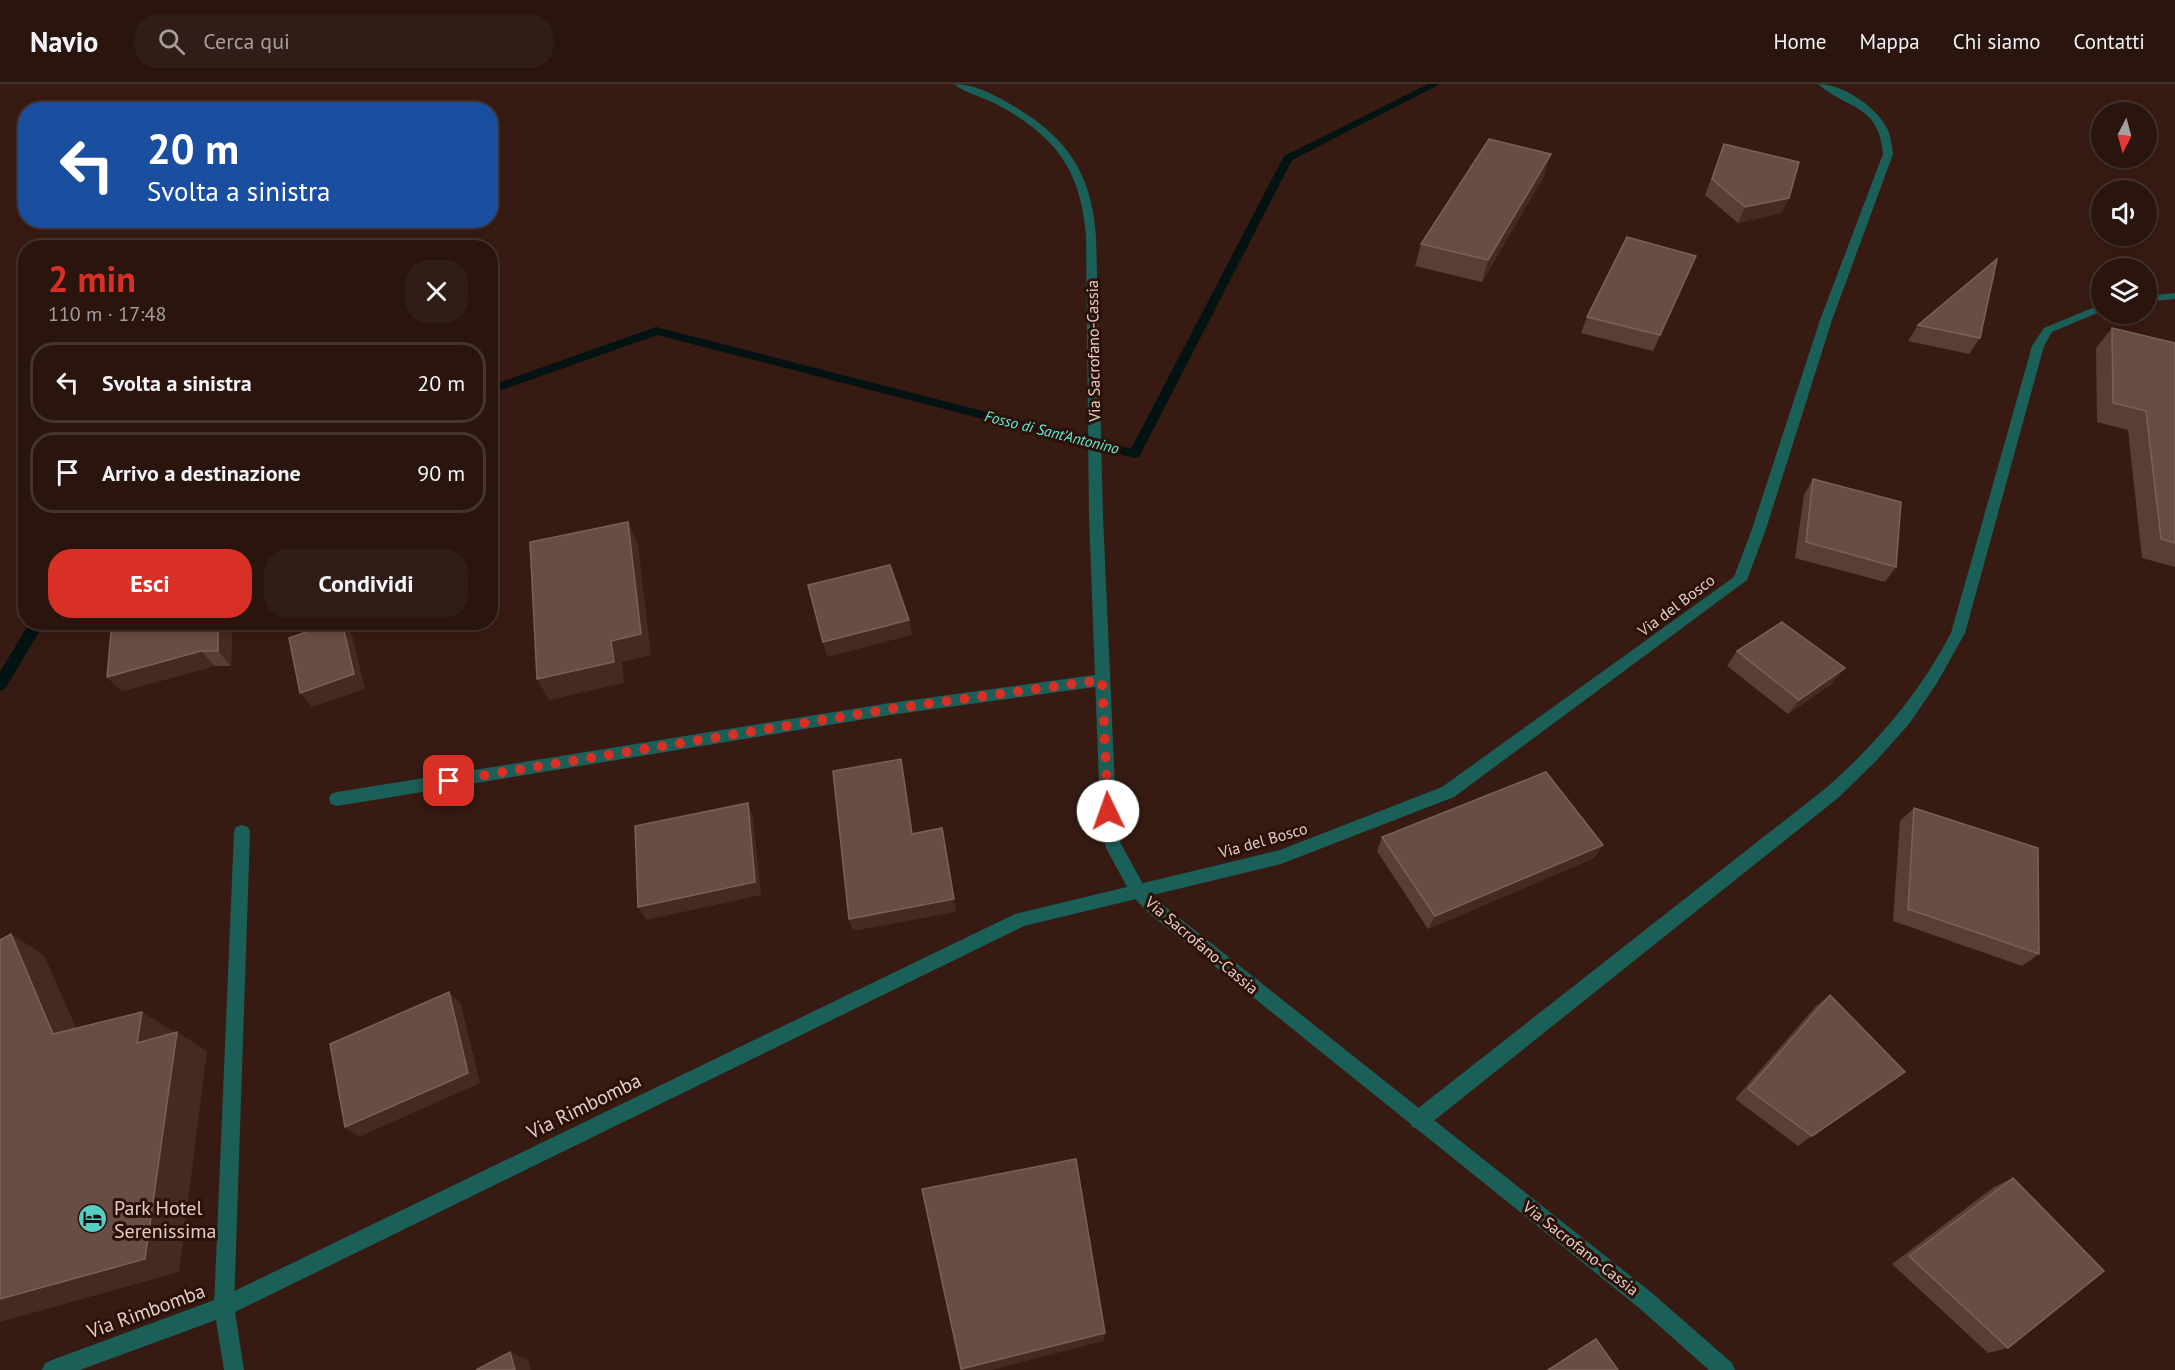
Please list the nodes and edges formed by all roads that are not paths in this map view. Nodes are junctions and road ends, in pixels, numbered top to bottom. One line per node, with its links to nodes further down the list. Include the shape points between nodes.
1 (959, 84): 6 (street, Via Sacrofano-Cassia, via 998,101 1036,124 1057,143 1072,162 1088,201)
2 (1823, 84): 9 (street, Via del Bosco, via 1870,112 1887,138 1888,154 1826,321 1740,580 1448,792 1281,857)
3 (2175, 296): 4 (street)
4 (2157, 297)
5 (2091, 311): 10 (street, via 2048,330 2038,346 1958,633 1939,672 1908,716 1832,793)
6 (1102, 680): 7 (street, via 890,709); 9 (street, Via Sacrofano-Cassia, via 1112,843)
7 (337, 799)
8 (242, 832): 11 (street)
9 (1138, 891): 10 (street, Via Sacrofano-Cassia, via 1203,948); 11 (street, Via Rimbomba, via 1022,919)
10 (1419, 1120): 14 (street, Via Sacrofano-Cassia, via 1645,1299)
11 (224, 1306): 12 (street, Via Rimbomba); 13 (street)
12 (52, 1370)
13 (234, 1370)
14 (1725, 1370)

